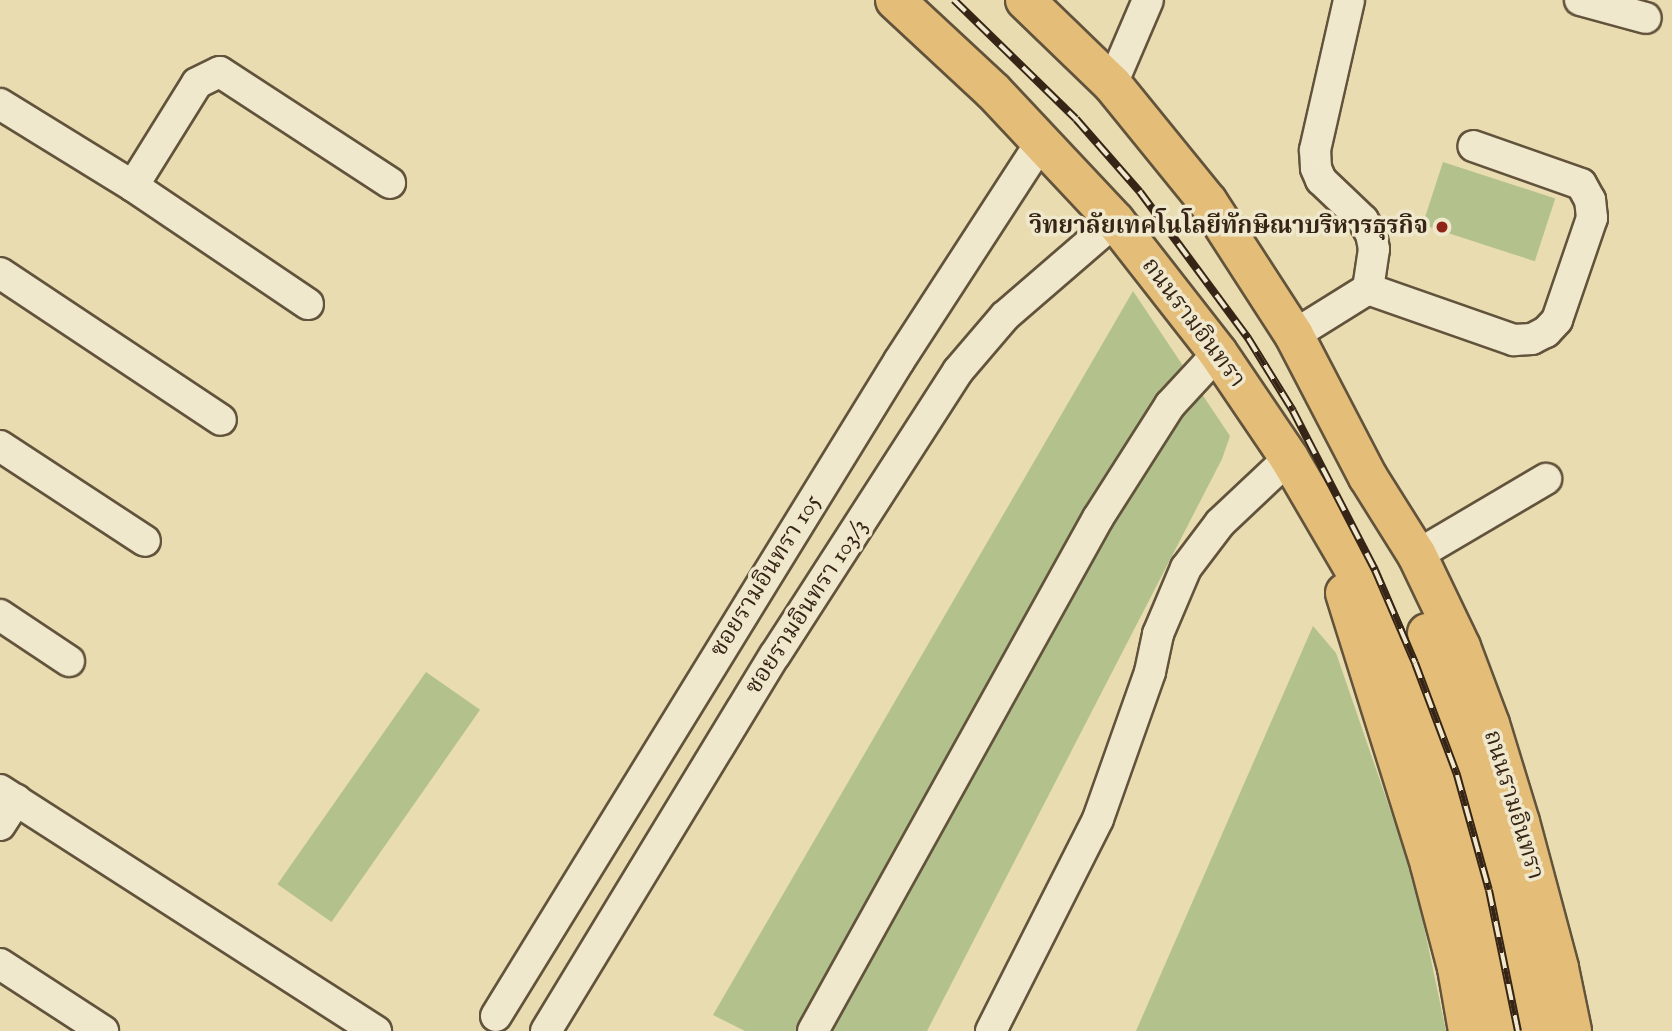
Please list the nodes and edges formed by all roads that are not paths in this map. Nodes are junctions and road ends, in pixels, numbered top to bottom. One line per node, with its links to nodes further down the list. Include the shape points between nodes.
1 (895, 0): 9 (highway, ถนนรามอินทรา)
2 (1025, 0): 7 (highway, ถนนรามอินทรา)
3 (1147, 0): 7 (street)
4 (1349, 0): 15 (street, via 1315,150 1316,168 1321,180 1363,220 1371,234 1374,249)
5 (1580, 0): 6 (street)
6 (1646, 18)
7 (1112, 84): 17 (highway, ถนนรามอินทรา, via 1208,202)
8 (0, 104): 12 (street)
9 (1042, 141): 13 (highway, ถนนรามอินทรา); 32 (street, ซอยรามอินทรา 105, via 892,373)
10 (1473, 145): 15 (street, via 1581,184 1590,200 1592,218 1557,320 1532,339 1514,340)
11 (390, 183): 12 (street, via 220,72 197,83)
12 (133, 187): 16 (street)
13 (1115, 221): 18 (highway, ถนนรามอินทรา); 35 (street, ซอยรามอินทรา 103/3, via 1005,316 958,371 775,654)
14 (0, 273): 19 (street)
15 (1368, 289): 17 (street)
16 (308, 304)
17 (1294, 335): 22 (highway, ถนนรามอินทรา)
18 (1217, 353): 21 (highway, ถนนรามอินทรา); 36 (street, via 1170,405 1098,518)
19 (221, 420)
20 (0, 446): 25 (street)
21 (1289, 458): 24 (highway, ถนนรามอินทรา); 37 (street, via 1220,523 1186,568 1158,634 1150,672 1098,819)
22 (1367, 477): 26 (highway, ถนนรามอินทรา); 40 (highway, ถนนรามอินทรา, via 1447,688 1496,836)
23 (1546, 479): 26 (street)
24 (1321, 514): 38 (highway, ถนนรามอินทรา, via 1430,864); 39 (highway, ถนนรามอินทรา, via 1358,576 1409,692 1457,839)
25 (145, 541)
26 (1417, 555): 41 (highway, ถนนรามอินทรา, via 1461,647 1490,724 1524,836)
27 (0, 615): 28 (street)
28 (69, 661)
29 (8, 795): 30 (street); 34 (street)
30 (0, 825)
31 (0, 964): 33 (street)
32 (496, 1016)
33 (103, 1031)
34 (376, 1031)
35 (546, 1031)
36 (813, 1031)
37 (991, 1031)
38 (1468, 1031)
39 (1500, 1031)
40 (1540, 1031)
41 (1572, 1031)

